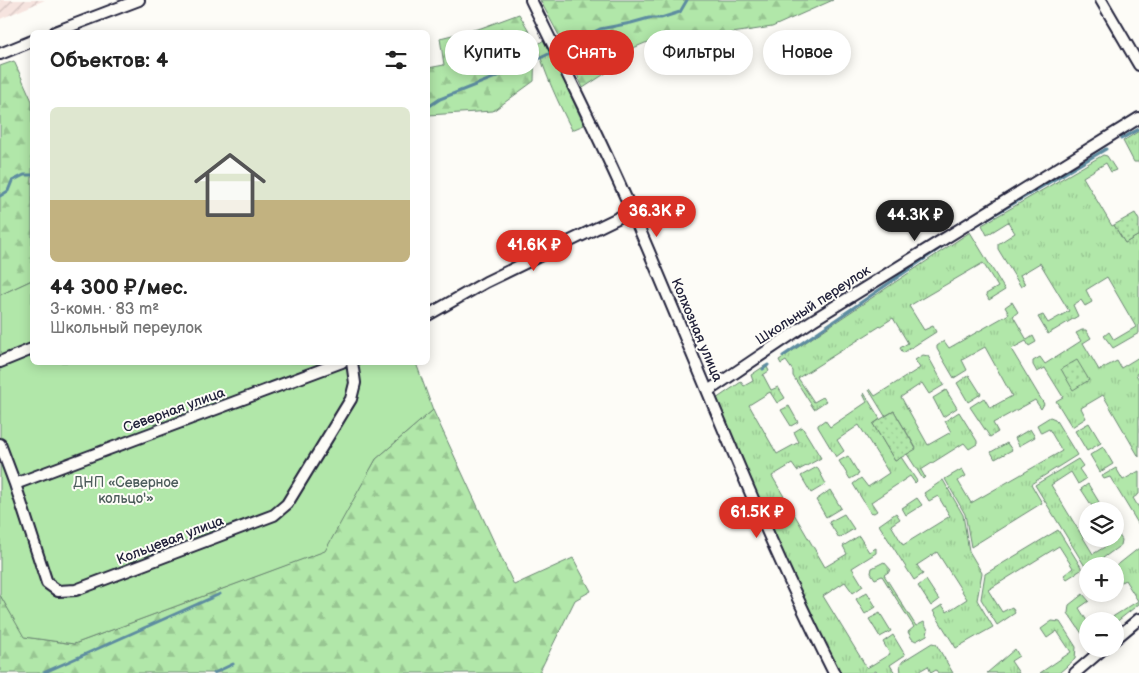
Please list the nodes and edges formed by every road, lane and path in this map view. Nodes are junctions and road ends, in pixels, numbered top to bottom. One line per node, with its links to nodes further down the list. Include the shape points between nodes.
1 (139, 0): 4 (street)
2 (531, 0): 9 (street, Колхозная улица)
3 (1101, 0): 7 (street)
4 (59, 30)
5 (30, 42): 6 (street)
6 (5, 52)
7 (1139, 65)
8 (1139, 118): 15 (street, Школьный переулок, via 814,320)
9 (632, 211): 10 (street, via 486,282); 15 (street, Колхозная улица)
10 (430, 314)
11 (30, 349): 12 (street)
12 (0, 362)
13 (334, 365): 17 (street, Северная улица)
14 (352, 365): 17 (street, Кольцевая улица, via 355,383 351,399 287,504 274,515 76,590 58,591 47,582)
15 (708, 391): 21 (street, Колхозная улица, via 779,559)
16 (0, 444): 17 (street, Кольцевая улица)
17 (15, 484)
18 (1139, 620): 19 (street)
19 (1124, 632)
20 (1094, 657): 22 (street)
21 (834, 673)
22 (1075, 673)

